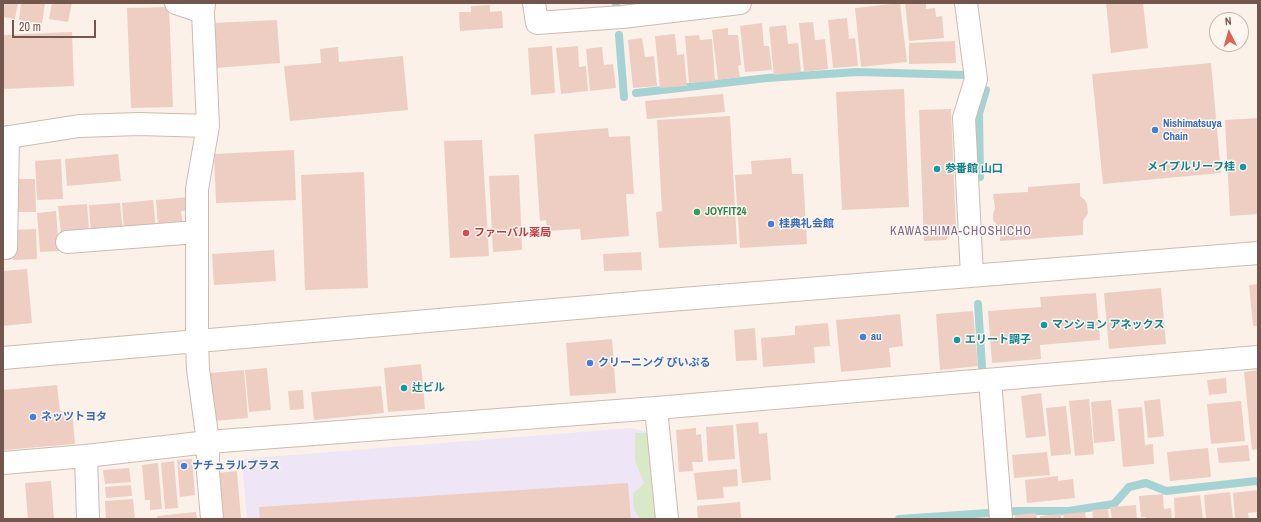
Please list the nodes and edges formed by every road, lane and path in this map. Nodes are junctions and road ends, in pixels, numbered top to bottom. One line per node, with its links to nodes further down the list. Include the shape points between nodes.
1 (176, 3): 6 (street)
2 (534, 3): 5 (street, via 536,23 622,17)
3 (740, 3): 5 (street)
4 (966, 3): 13 (street, via 976,80 964,118)
5 (710, 5)
6 (204, 7): 7 (street)
7 (208, 126): 8 (street, via 79,126); 9 (street, via 197,189)
8 (5, 137): 11 (street)
9 (197, 232): 10 (street); 14 (street)
10 (67, 242)
11 (6, 248)
12 (1258, 253): 13 (street)
13 (972, 276): 14 (street)
14 (197, 342): 16 (street); 19 (street)
15 (1258, 357): 17 (street)
16 (3, 358)
17 (990, 380): 18 (street); 25 (street)
18 (656, 408): 19 (street); 24 (street)
19 (208, 442): 20 (street); 23 (street)
20 (86, 456): 21 (street); 22 (street)
21 (3, 463)
22 (88, 519)
23 (212, 519)
24 (667, 519)
25 (1001, 519)

